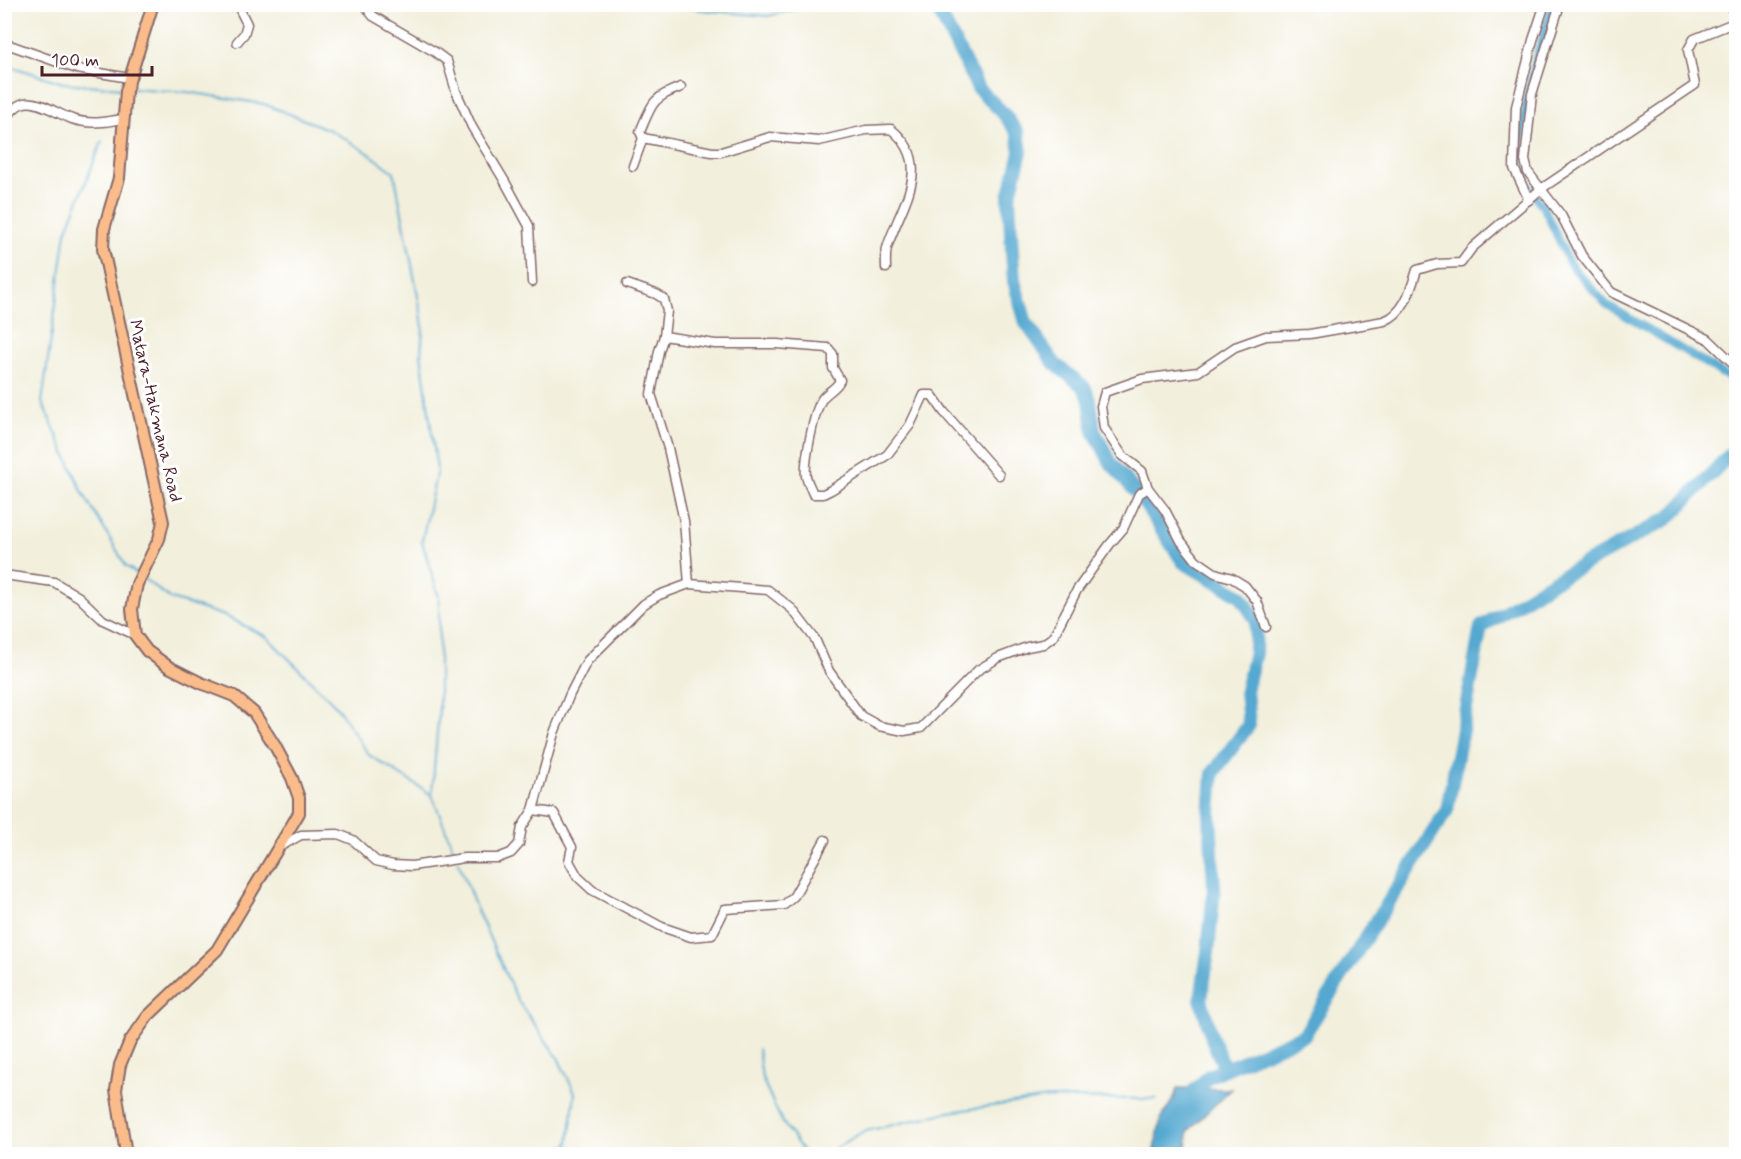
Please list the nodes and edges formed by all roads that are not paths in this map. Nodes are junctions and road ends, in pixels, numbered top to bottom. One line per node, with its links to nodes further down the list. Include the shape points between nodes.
1 (153, 4): 11 (main road, Matara-Hakmana Road)
2 (237, 4): 9 (street, via 247,24)
3 (363, 4): 19 (street, via 373,16 447,62 472,128 529,226)
4 (1545, 4): 17 (street, via 1516,107 1514,168)
5 (1560, 4): 17 (street, via 1532,94 1526,160)
6 (1731, 4): 7 (street)
7 (1737, 17)
8 (1737, 22): 17 (street, via 1694,39 1688,50 1695,85)
9 (237, 42)
10 (4, 43): 11 (street, via 77,69)
11 (129, 78): 13 (main road, Matara-Hakmana Road)
12 (681, 87): 15 (street, via 663,93 652,104 640,132)
13 (123, 119): 14 (street, via 91,123 34,103 14,108); 28 (main road, Matara-Hakmana Road, via 119,178 104,229 103,249 163,522 137,584 132,609)
14 (4, 124)
15 (643, 138): 16 (street); 18 (street, via 721,152 770,137 819,141 866,130 891,129 904,139 910,153 913,182 887,247)
16 (633, 166)
17 (1534, 194): 22 (street, via 1561,215 1582,256 1611,291 1708,339); 24 (street, via 1472,248 1461,263 1417,270 1408,297 1394,317 1310,334 1266,336 1235,347 1198,372 1142,379 1105,392 1101,406 1104,428 1122,455 1142,471)
18 (886, 268)
19 (532, 282)
20 (627, 285): 21 (street, via 664,299)
21 (664, 336): 23 (street, via 715,344 828,348 840,380 821,399 817,412 806,476 813,494 831,490 887,455 910,425 924,395 929,394); 26 (street, via 651,394 684,521)
22 (1737, 366)
23 (999, 475)
24 (1148, 488): 26 (street, via 1139,494 1123,529 1077,590 1053,638 998,658 978,670 921,728 879,726 861,716 829,671 815,639 792,609 768,590); 27 (street, via 1197,560 1245,586 1257,601)
25 (4, 575): 28 (street, via 54,582 79,597 104,620)
26 (689, 584): 29 (street, via 644,604 587,661 554,733)
27 (1266, 627)
28 (135, 635): 31 (main road, via 147,651 169,667 234,696 254,713 292,778 299,798 299,813)
29 (532, 810): 30 (street, via 554,813 572,847 569,861 592,890 662,927 691,937 712,935 725,909 784,905 794,896); 31 (street, via 522,827 519,844 511,853 498,858 393,865 376,861 353,840 338,834 301,835)
30 (825, 840)
31 (281, 846): 32 (main road, via 217,950 148,1016 130,1041 120,1065 116,1090)
32 (126, 1155)

